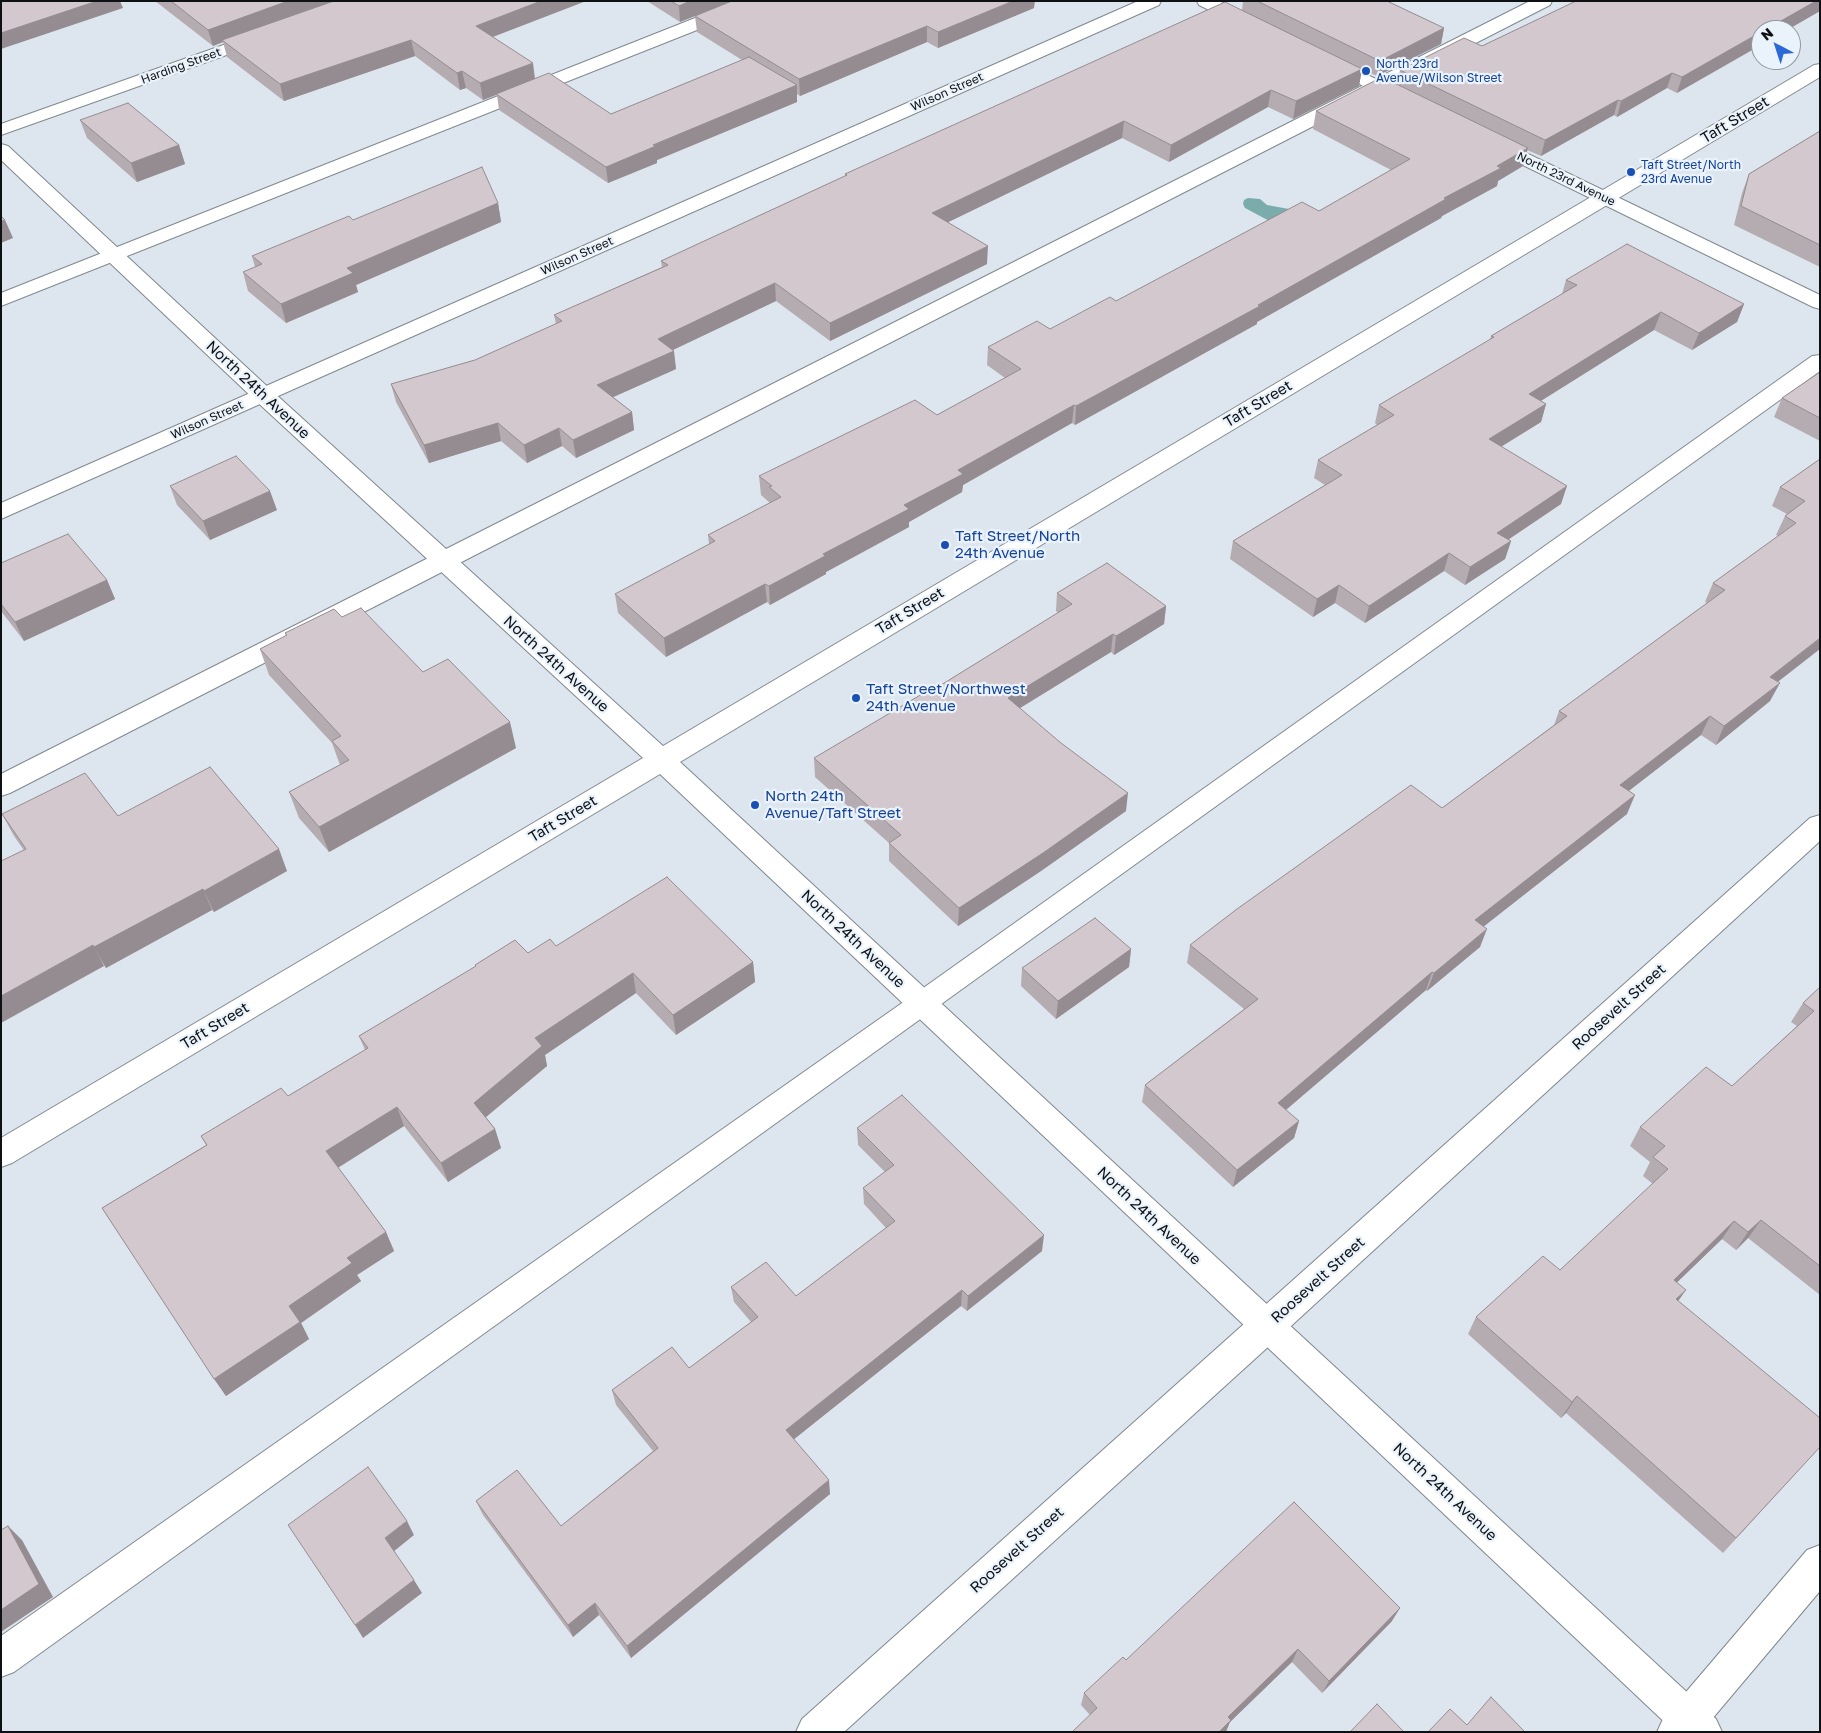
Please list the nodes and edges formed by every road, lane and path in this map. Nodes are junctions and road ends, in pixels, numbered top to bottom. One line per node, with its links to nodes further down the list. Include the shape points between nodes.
1 (754, 1): 15 (street)
2 (1153, 1): 19 (street, Wilson Street)
3 (1205, 1): 6 (street)
4 (1544, 1): 9 (street)
5 (278, 31): 11 (street, Harding Street)
6 (1265, 31)
7 (1316, 56): 9 (street)
8 (1820, 69): 14 (street, Taft Street)
9 (1376, 86): 10 (street); 21 (street)
10 (1420, 107)
11 (1, 130)
12 (1473, 133): 14 (street, North 23rd Avenue)
13 (1, 150): 15 (street, North 24th Avenue)
14 (1604, 197): 17 (street, North 23rd Avenue); 22 (street, Taft Street)
15 (114, 256): 16 (street); 19 (street, North 24th Avenue)
16 (1, 300)
17 (1820, 303)
18 (1820, 361): 25 (street)
19 (263, 395): 20 (street, Wilson Street); 21 (street, North 24th Avenue)
20 (1, 512)
21 (444, 561): 22 (street, North 24th Avenue); 23 (street)
22 (662, 760): 25 (street, North 24th Avenue); 26 (street, Taft Street)
23 (1, 786)
24 (1820, 825): 27 (street, Roosevelt Street)
25 (922, 1004): 27 (street, North 24th Avenue); 29 (street)
26 (1, 1154)
27 (1267, 1326): 30 (street, North 24th Avenue); 31 (street, Roosevelt Street)
28 (1820, 1562): 30 (street)
29 (1, 1659)
30 (1689, 1727)
31 (815, 1732)

